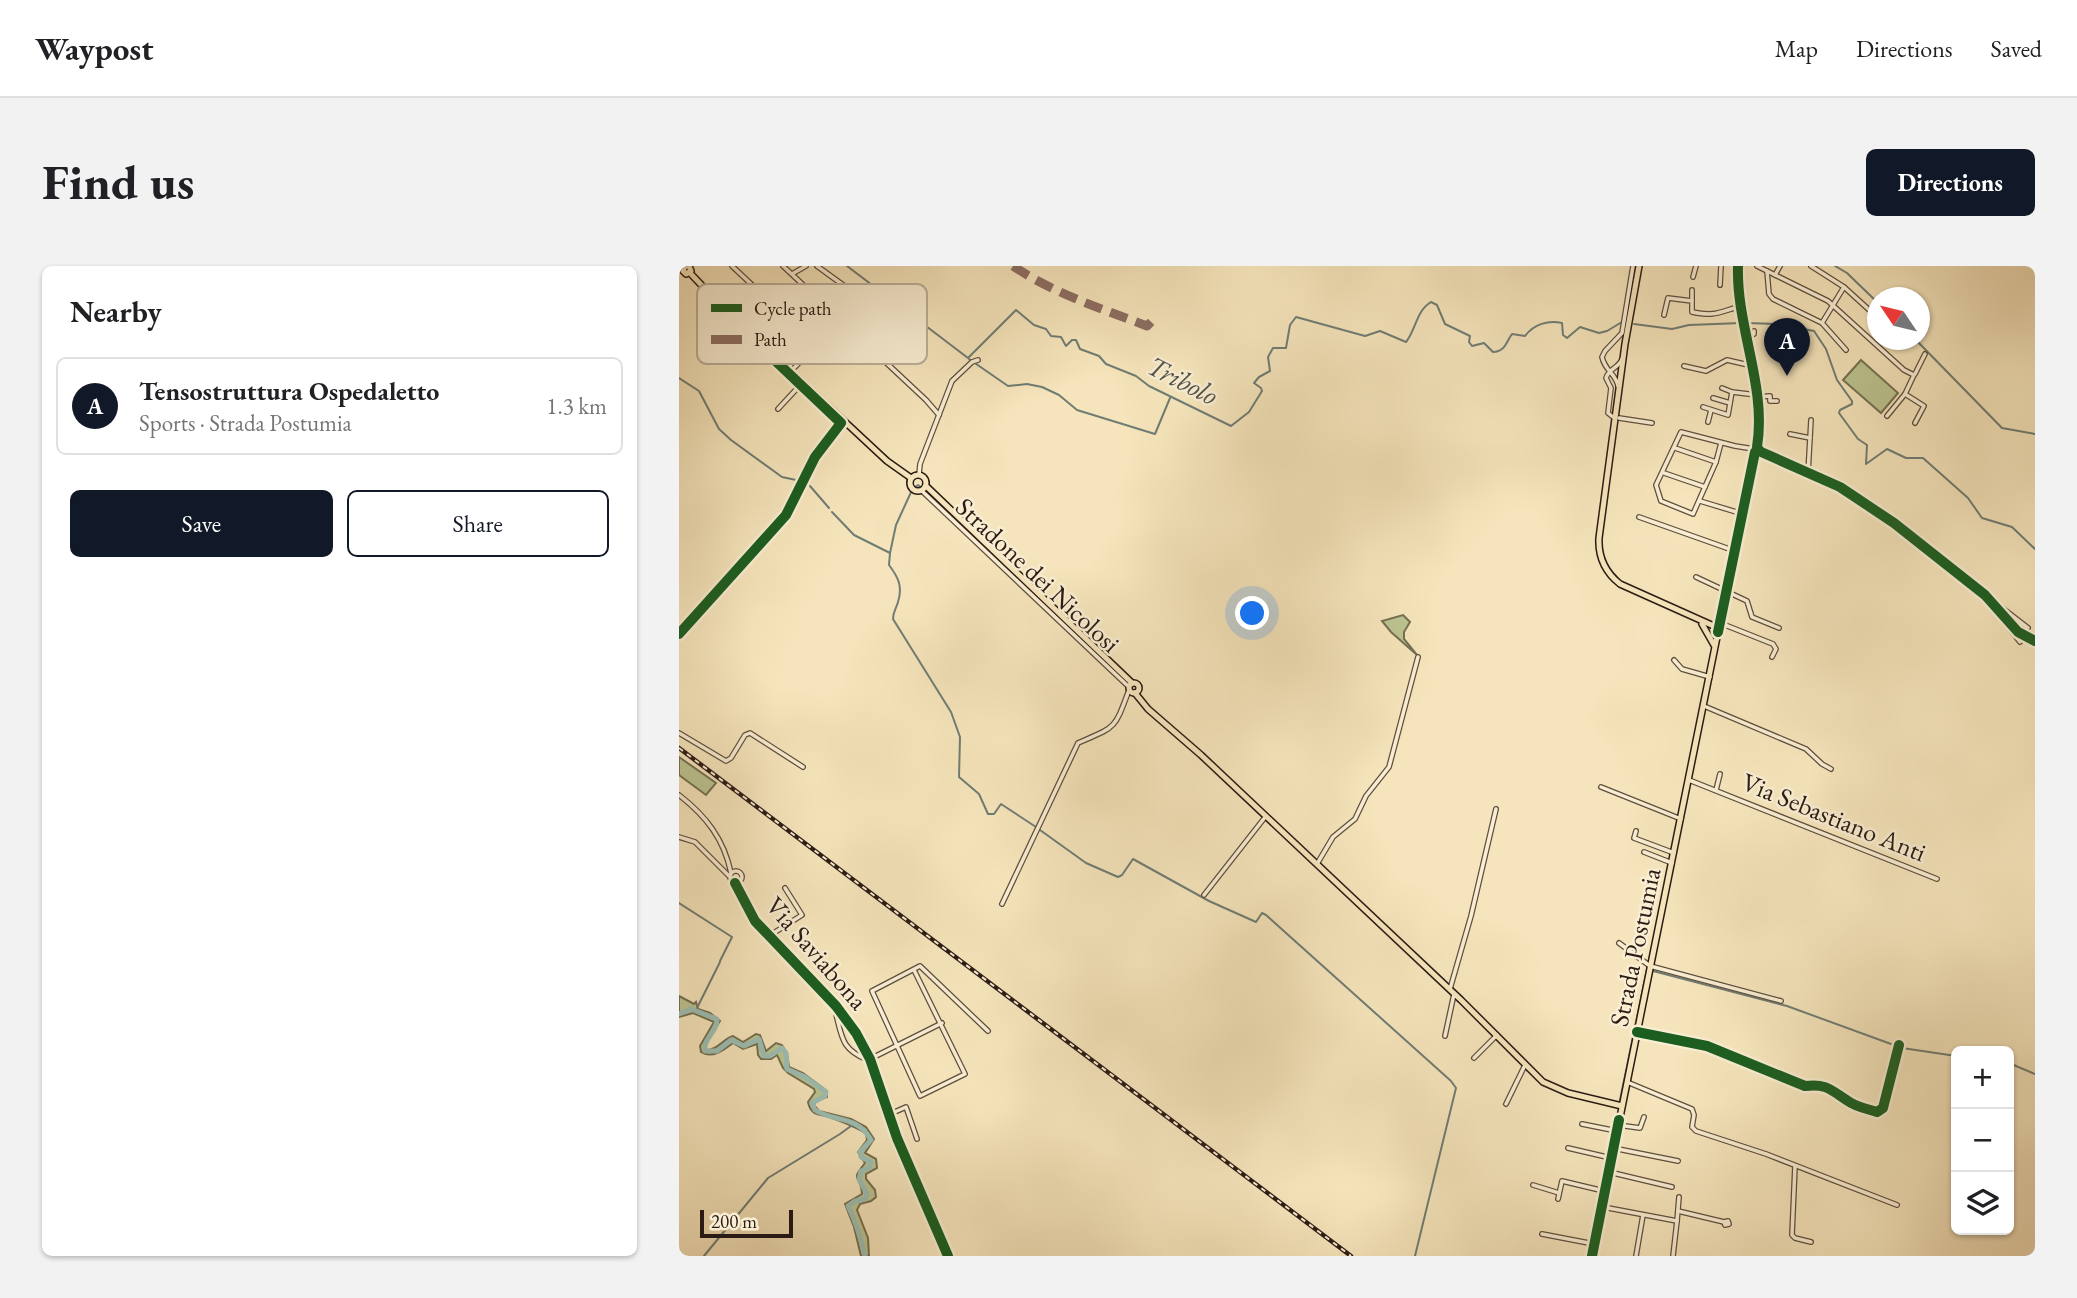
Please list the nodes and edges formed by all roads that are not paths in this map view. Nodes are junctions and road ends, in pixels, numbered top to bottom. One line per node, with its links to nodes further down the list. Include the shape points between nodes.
1 (732, 266): 19 (street)
2 (783, 266): 15 (street)
3 (806, 266): 15 (street)
4 (817, 266): 21 (street)
5 (1633, 266): 41 (street, via 1622,333 1604,352)
6 (1639, 266): 25 (main road)
7 (1696, 266): 17 (street)
8 (1721, 266): 22 (street)
9 (1742, 266): 28 (street, Strada Postumia)
10 (1757, 266): 14 (street)
11 (1780, 266): 16 (street)
12 (1811, 266): 23 (street)
13 (687, 268): 18 (main road)
14 (1766, 271): 16 (street); 32 (street, via 1773,299)
15 (792, 274): 20 (street)
16 (1775, 275): 27 (street)
17 (1693, 278)
18 (702, 284)
19 (751, 284)
20 (802, 284)
21 (842, 284)
22 (1720, 285)
23 (1844, 287): 27 (street); 29 (street)
24 (1692, 290): 26 (street)
25 (1633, 300): 31 (main road); 35 (main road)
26 (1692, 300): 28 (street, via 1692,312 1703,315 1721,315); 30 (street, via 1668,298)
27 (1833, 305): 32 (street); 49 (street)
28 (1741, 306): 34 (street, Strada Postumia)
29 (1867, 307)
30 (1664, 315)
31 (1629, 322): 45 (street, via 1621,360); 47 (main road)
32 (1822, 323): 36 (street)
33 (1756, 332): 34 (street)
34 (1747, 336): 44 (street, Strada Postumia)
35 (1629, 339): 47 (street); 62 (main road)
36 (1846, 350)
37 (1925, 354): 49 (street)
38 (978, 360): 61 (street, via 953,379)
39 (783, 364): 46 (main road)
40 (798, 364): 46 (street)
41 (1604, 364): 45 (street); 48 (street)
42 (889, 365): 61 (street)
43 (1684, 366): 44 (street, via 1706,371 1727,360)
44 (1753, 366): 54 (street, Strada Postumia)
45 (1614, 368): 47 (street); 48 (street)
46 (791, 371): 50 (main road)
47 (1621, 372): 48 (street); 62 (main road)
48 (1610, 373): 62 (street, via 1618,383); 62 (street, via 1606,378 1611,390 1607,413)
49 (1914, 375): 53 (street)
50 (803, 383): 59 (street); 66 (main road)
51 (1722, 388): 52 (street)
52 (1732, 392): 54 (street); 57 (street)
53 (1905, 394): 63 (street); 68 (street, via 1924,405)
54 (1757, 396): 56 (street); 73 (street, Strada Postumia, via 1760,425)
55 (1713, 398): 57 (street)
56 (1777, 401)
57 (1730, 403): 60 (street, via 1728,415)
58 (1703, 407): 60 (street)
59 (778, 409)
60 (1711, 410): 65 (street)
61 (939, 415): 77 (street)
62 (1617, 415): 67 (street); 90 (main road, via 1599,542 1605,567 1624,586)
63 (1887, 416)
64 (1811, 420): 70 (street)
65 (1708, 422)
66 (846, 423): 78 (main road); 91 (street, via 819,456 799,499 778,528)
67 (1652, 423)
68 (1915, 423)
69 (1790, 434): 70 (street)
70 (1810, 438): 76 (street)
71 (1721, 443): 72 (street, via 1682,431); 73 (street); 74 (street)
72 (1674, 448): 74 (street); 75 (street)
73 (1756, 450): 76 (street); 82 (street, Strada Postumia)
74 (1716, 462): 79 (street)
75 (1663, 473): 79 (street); 81 (street, via 1656,485 1661,501 1693,514)
76 (1808, 473): 87 (street, via 1840,487 1895,523)
77 (919, 475): 78 (main road); 80 (main road, Stradone dei Nicolosi, via 925,479)
78 (911, 478): 80 (main road, Stradone dei Nicolosi, via 911,489)
79 (1705, 487): 81 (street)
80 (924, 489): 98 (main road, Stradone dei Nicolosi)
81 (1700, 501): 82 (street)
82 (1743, 514): 84 (street, Strada Postumia)
83 (1639, 517): 84 (street)
84 (1735, 551): 86 (street, Strada Postumia)
85 (1696, 577): 86 (street)
86 (1727, 592): 88 (street, via 1747,601 1752,617); 90 (street, Strada Postumia)
87 (1987, 598): 89 (street); 92 (street, via 2018,632); 93 (street)
88 (1779, 628)
89 (2028, 628)
90 (1715, 629): 95 (street, via 1773,644); 97 (main road, Strada Postumia)
91 (679, 638)
92 (2035, 640)
93 (2020, 642)
94 (1418, 657): 117 (street, via 1389,767)
95 (1772, 657)
96 (1674, 660): 97 (street, via 1682,669)
97 (1710, 677): 99 (main road, Strada Postumia)
98 (1131, 688): 109 (main road, Stradone dei Nicolosi, via 1148,709); 126 (street, Stradone dei Nicolosi, via 1114,725 1078,743)
99 (1704, 706): 102 (street, via 1806,748); 104 (main road, Strada Postumia)
100 (679, 733): 101 (street, via 726,761 750,733)
101 (803, 767)
102 (1831, 769)
103 (1720, 775): 106 (street, Via Sebastiano Anti)
104 (1689, 780): 106 (street, Via Sebastiano Anti); 110 (main road, Strada Postumia)
105 (1601, 788): 110 (street)
106 (1716, 790): 120 (street, Via Sebastiano Anti)
107 (679, 796): 115 (street, via 709,823)
108 (1496, 809): 131 (street)
109 (1266, 816): 117 (main road, Stradone dei Nicolosi); 124 (street)
110 (1681, 818): 114 (main road, Strada Postumia)
111 (1636, 831): 114 (street, via 1634,838)
112 (679, 836): 119 (street, Via Saviabona, via 695,842)
113 (1644, 852): 116 (street)
114 (1674, 853): 116 (main road, Strada Postumia)
115 (728, 859): 118 (street); 119 (street)
116 (1672, 863): 129 (main road, Strada Postumia)
117 (1317, 864): 131 (main road, Stradone dei Nicolosi)
118 (738, 871): 119 (street); 121 (street, Via Saviabona)
119 (730, 874): 122 (street, Via Saviabona)
120 (1937, 879)
121 (741, 880): 122 (street, Via Saviabona); 125 (street)
122 (735, 883): 125 (street, Via Saviabona)
123 (785, 888): 127 (street, Via Saviabona, via 802,915)
124 (1204, 895)
125 (743, 900): 127 (street, Via Saviabona)
126 (1002, 904)
127 (769, 936): 133 (street, Via Saviabona)
128 (1619, 943): 129 (street)
129 (1650, 966): 132 (street); 136 (main road, Strada Postumia)
130 (914, 970): 134 (street); 135 (street, via 920,966); 139 (street, via 872,991)
131 (1452, 992): 137 (street); 138 (main road, Stradone dei Nicolosi)
132 (1781, 1002)
133 (838, 1008): 142 (street, Via Saviabona); 142 (street, Via Saviabona, via 846,1047)
134 (942, 1023): 139 (street); 139 (street, via 965,1074 920,1096)
135 (988, 1031)
136 (1637, 1032): 140 (street, via 1707,1045 1805,1086 1825,1087 1879,1112); 144 (main road, Strada Postumia)
137 (1445, 1035)
138 (1497, 1035): 141 (street); 143 (main road, Stradone dei Nicolosi)
139 (898, 1045): 142 (street)
140 (1899, 1045)
141 (1474, 1058)
142 (870, 1059): 147 (street, Via Saviabona)
143 (1526, 1064): 145 (street); 146 (main road, Stradone dei Nicolosi, via 1550,1086)
144 (1627, 1082): 146 (main road, Strada Postumia); 156 (street, via 1692,1109 1696,1131)
145 (1506, 1104)
146 (1622, 1106): 150 (main road, Strada Postumia)
147 (888, 1115): 151 (street, via 906,1107); 173 (street, Via Saviabona)
148 (1644, 1117): 150 (street, via 1640,1128)
149 (1582, 1124): 150 (street)
150 (1617, 1128): 152 (main road, Strada Postumia)
151 (917, 1139)
152 (1613, 1147): 154 (main road, Strada Postumia); 155 (street)
153 (1568, 1148): 154 (street)
154 (1611, 1158): 157 (main road, Strada Postumia)
155 (1678, 1161)
156 (1795, 1165): 164 (street); 171 (street, via 1792,1235)
157 (1609, 1172): 159 (street); 160 (main road, Strada Postumia)
158 (1533, 1185): 161 (street)
159 (1672, 1187)
160 (1604, 1191): 161 (street, via 1562,1181); 165 (main road, Strada Postumia)
161 (1559, 1193): 163 (street)
162 (1679, 1197): 166 (street)
163 (1558, 1199)
164 (1897, 1205)
165 (1601, 1206): 167 (street); 172 (main road, Strada Postumia)
166 (1678, 1211): 168 (street); 169 (street)
167 (1643, 1215): 168 (street); 175 (street)
168 (1677, 1221): 176 (street)
169 (1724, 1222)
170 (1542, 1234): 172 (street)
171 (1811, 1241)
172 (1594, 1244): 174 (main road, Strada Postumia)
173 (948, 1256)
174 (1592, 1256)
175 (1636, 1256)
176 (1673, 1256)

